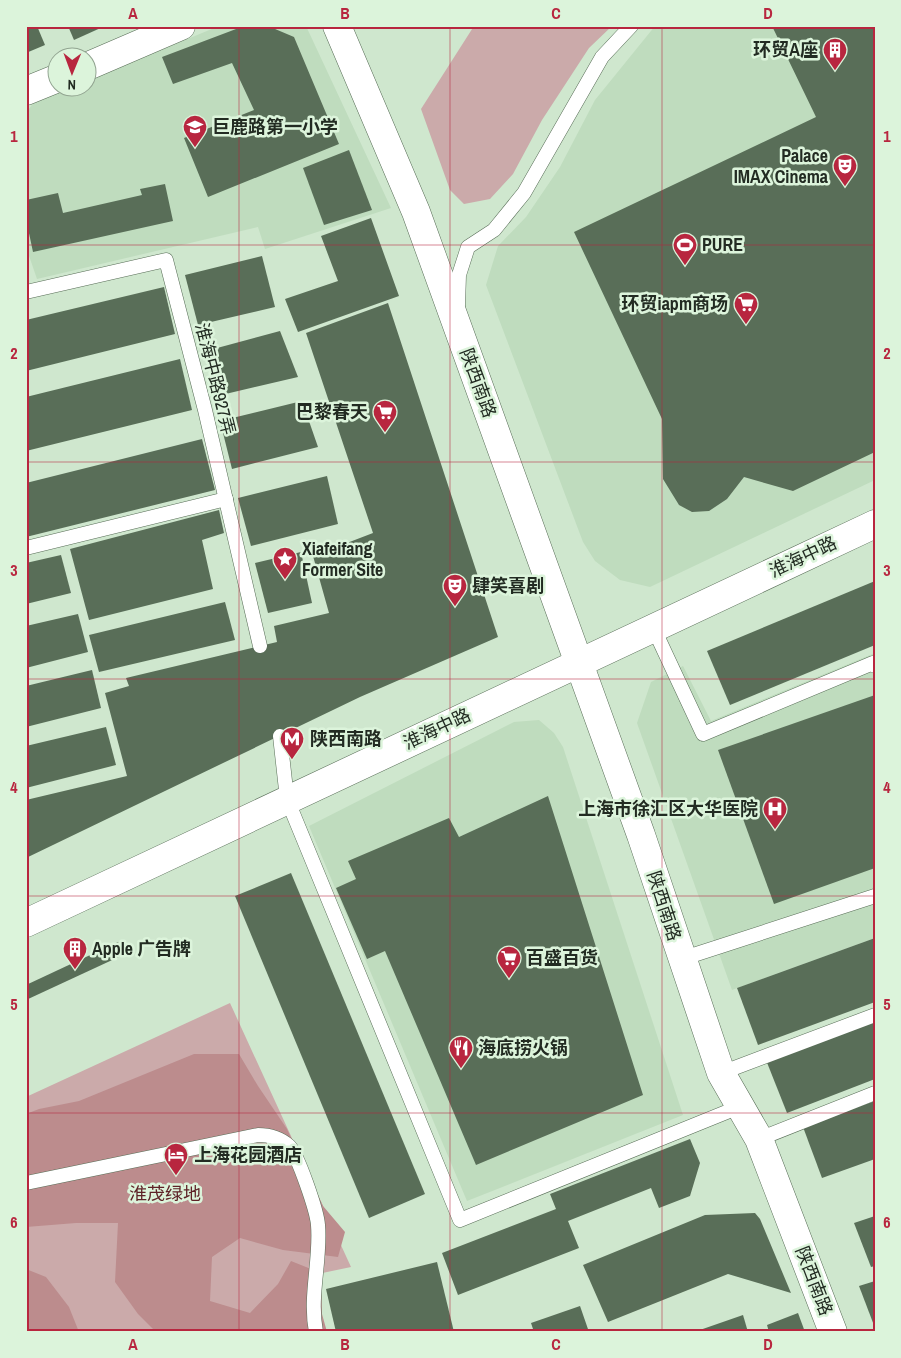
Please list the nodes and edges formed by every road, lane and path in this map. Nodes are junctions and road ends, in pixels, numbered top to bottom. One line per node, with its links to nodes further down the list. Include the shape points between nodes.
1 (181, 26): 4 (main road)
2 (337, 26): 8 (main road, 陕西南路, via 416,212)
3 (631, 26): 8 (lane, via 602,57 524,193 494,230 468,248 459,274)
4 (98, 62)
5 (48, 82): 6 (main road)
6 (26, 92)
7 (26, 292): 9 (lane, 淮海中路927弄, via 166,260)
8 (457, 326): 14 (main road, 陕西南路)
9 (226, 499): 11 (lane); 13 (lane, 淮海中路927弄)
10 (875, 524): 12 (main road, 淮海中路)
11 (26, 548)
12 (653, 627): 14 (main road, 淮海中路); 15 (lane, via 704,734 873,663)
13 (260, 646)
14 (578, 663): 17 (main road, 淮海中路); 20 (main road, 陕西南路, via 641,835)
15 (875, 666)
16 (280, 736): 17 (lane)
17 (287, 800): 19 (main road, 淮海中路); 24 (lane, via 460,1220)
18 (875, 896): 20 (lane)
19 (26, 923)
20 (681, 959): 22 (main road, 陕西南路)
21 (875, 1015): 22 (lane)
22 (720, 1073): 24 (main road, 陕西南路)
23 (875, 1093): 25 (lane)
24 (739, 1107): 25 (main road, 陕西南路)
25 (759, 1139): 28 (main road, 陕西南路)
26 (26, 1183): 27 (lane, via 269,1135 293,1152 316,1215)
27 (316, 1332)
28 (833, 1332)

